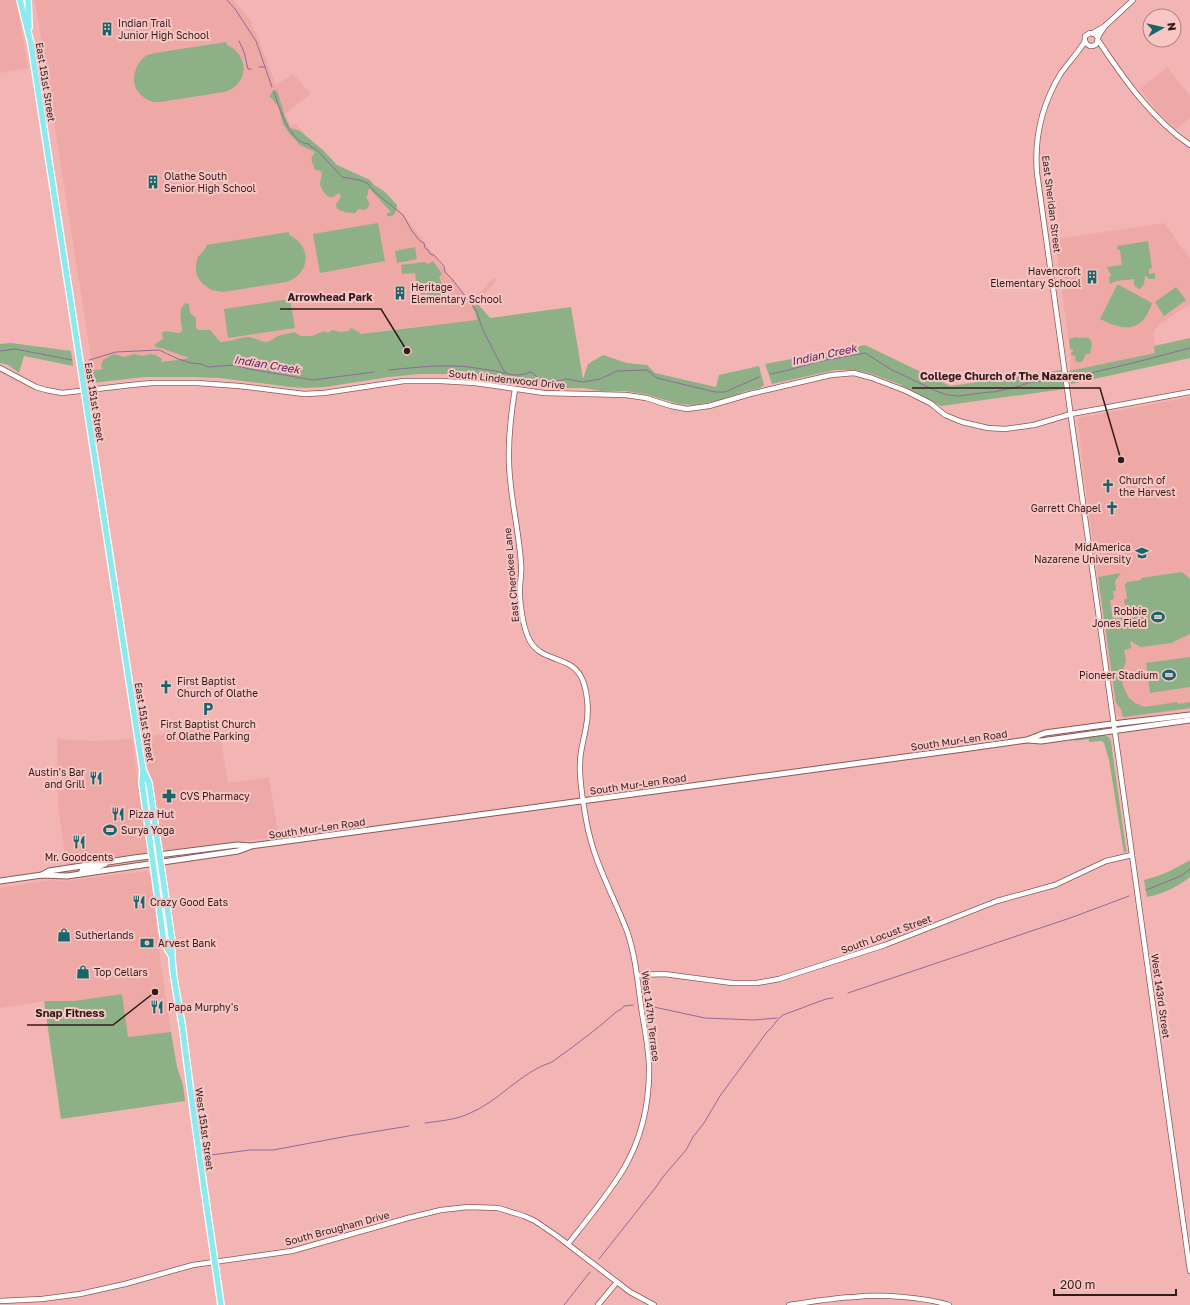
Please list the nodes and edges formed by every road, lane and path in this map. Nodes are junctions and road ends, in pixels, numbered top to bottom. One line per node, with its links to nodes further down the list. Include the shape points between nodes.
1 (20, 0): 6 (main road, East 151st Street)
2 (28, 0): 6 (main road, East 151st Street)
3 (1133, 0): 4 (street)
4 (1106, 26): 5 (street); 7 (street)
5 (1092, 33): 7 (street, via 1097,35); 8 (street, via 1087,35)
6 (30, 37): 15 (main road, East 151st Street)
7 (1098, 39): 9 (street, via 1098,43); 11 (street)
8 (1085, 41): 9 (street); 10 (street, East Sheridan Street)
9 (1092, 46): 10 (street, East Sheridan Street); 11 (street)
10 (1078, 52): 17 (street, East Sheridan Street, via 1062,72 1044,106 1036,151)
11 (1105, 52): 12 (street, via 1150,109)
12 (1190, 145)
13 (0, 368): 15 (street, South Lindenwood Drive, via 46,390 62,393)
14 (515, 389): 15 (street, South Lindenwood Drive, via 460,382 414,380 304,394 197,383 131,384); 17 (street, South Lindenwood Drive, via 561,394 626,395 686,409 720,404 823,376 848,373 866,376 897,387 930,403 945,415 988,428 1018,428); 24 (street, East Cherokee Lane, via 508,453 521,564 521,600 531,643 546,656 562,660 575,668 584,684 587,714 580,764)
15 (84, 391): 23 (main road, East 151st Street)
16 (1190, 392): 17 (street, South Lindenwood Drive)
17 (1071, 414): 20 (street, East Sheridan Street)
18 (1190, 715): 20 (main road, South Mur-Len Road)
19 (1190, 720): 21 (main road, South Mur-Len Road)
20 (1114, 724): 21 (street, West 143rd Street); 22 (main road, South Mur-Len Road, via 1045,733)
21 (1115, 731): 22 (main road, South Mur-Len Road, via 1041,741); 27 (street, West 143rd Street)
22 (1027, 740): 24 (main road, South Mur-Len Road)
23 (143, 770): 26 (main road, East 151st Street, via 149,783); 28 (main road, East 151st Street, via 142,782)
24 (584, 801): 25 (main road, South Mur-Len Road); 36 (street, West 147th Terrace, via 594,854 628,933)
25 (252, 846): 26 (main road, South Mur-Len Road, via 237,845); 30 (main road, South Mur-Len Road, via 238,851)
26 (160, 855): 28 (main road, South Mur-Len Road); 30 (main road, East 151st Street)
27 (1132, 855): 36 (street, South Locust Street, via 1106,861 1055,886 997,901 885,945 779,978 757,983 732,983 664,974); 39 (street, West 143rd Street)
28 (152, 856): 29 (main road, South Mur-Len Road); 31 (main road, West 151st Street)
29 (108, 861): 32 (main road, via 98,867 83,869); 33 (main road, South Mur-Len Road, via 49,871)
30 (160, 862): 31 (main road, South Mur-Len Road); 35 (main road, West 151st Street, via 172,941)
31 (153, 863): 32 (main road, South Mur-Len Road); 35 (main road, West 151st Street, via 164,943)
32 (81, 874): 33 (main road, South Mur-Len Road)
33 (42, 875): 34 (main road, South Mur-Len Road)
34 (0, 881)
35 (171, 955): 38 (main road, West 151st Street)
36 (637, 975): 37 (street, West 147th Terrace, via 649,1064 647,1098 642,1123 624,1168)
37 (568, 1244): 38 (street, South Brougham Drive, via 524,1216 494,1208 468,1206 408,1218 292,1251); 40 (street, South Brougham Drive)
38 (215, 1262): 41 (street, South Brougham Drive, via 178,1268 80,1294); 43 (main road, West 151st Street)
39 (1190, 1271)
40 (617, 1282): 44 (street); 45 (street, South Brougham Drive)
41 (0, 1301)
42 (813, 1303): 46 (street); 47 (street, via 856,1296 926,1300)
43 (221, 1305)
44 (598, 1305)
45 (654, 1305)
46 (789, 1305)
47 (949, 1305)

